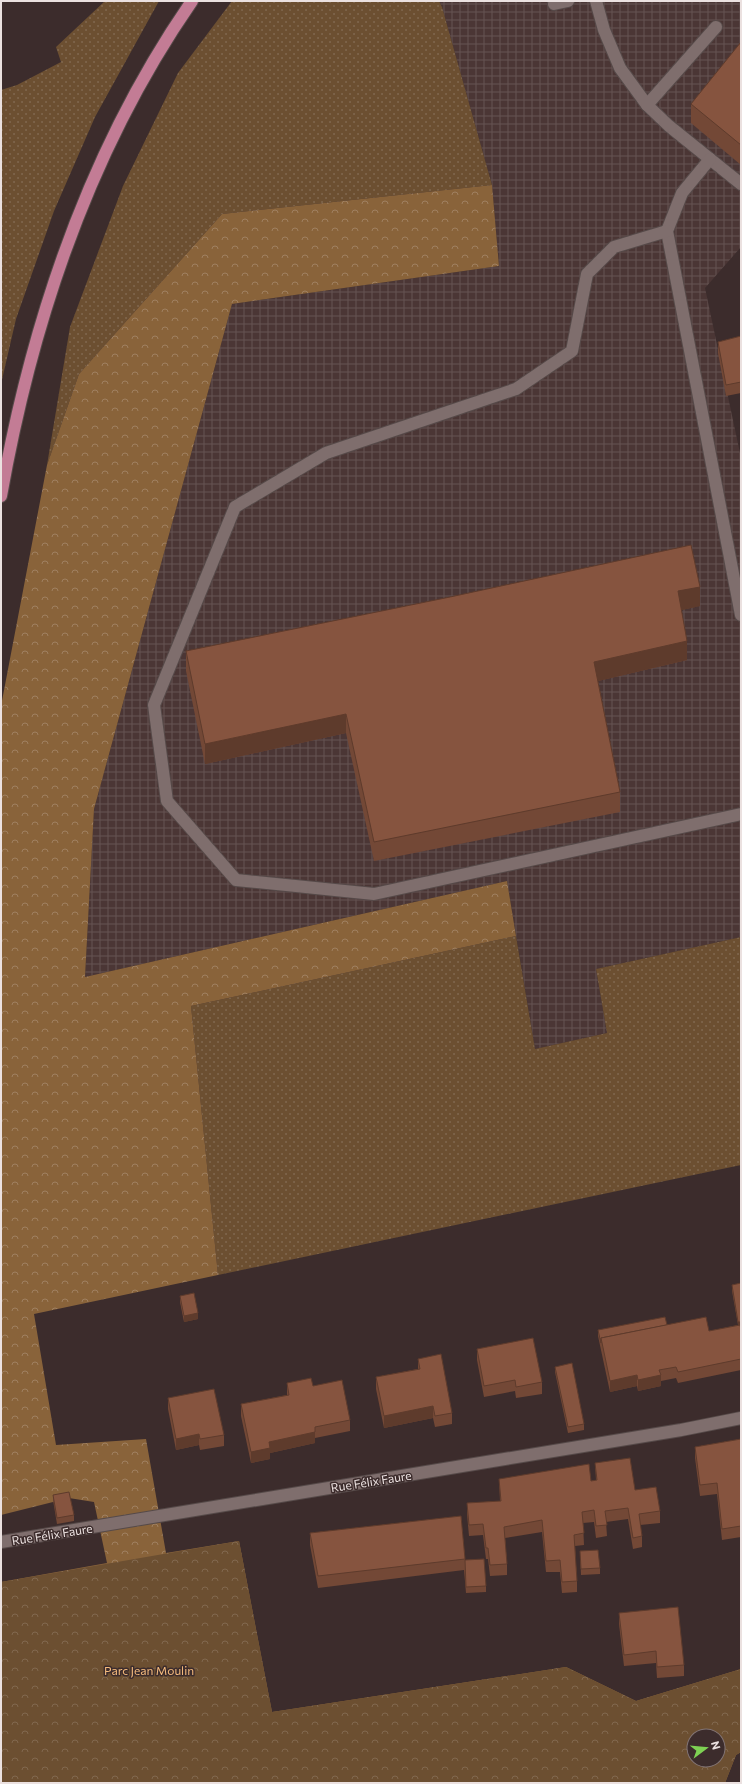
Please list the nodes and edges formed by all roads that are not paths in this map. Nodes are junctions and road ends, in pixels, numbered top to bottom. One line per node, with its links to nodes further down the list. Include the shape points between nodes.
1 (192, 1): 10 (highway, via 144,78 112,140 63,255 12,436)
2 (568, 1): 4 (street)
3 (596, 1): 6 (street, via 604,30 620,68)
4 (554, 4)
5 (716, 27): 6 (street)
6 (647, 105): 7 (street)
7 (710, 159): 8 (street); 9 (street, via 682,193)
8 (741, 184)
9 (667, 231): 11 (street); 12 (street, via 614,247 587,274 572,351 516,389 326,453 235,507 154,705 167,801 236,880 374,894)
10 (1, 496)
11 (741, 615)
12 (741, 814)
13 (741, 1418): 14 (street, Rue Félix Faure)
14 (1, 1542)

